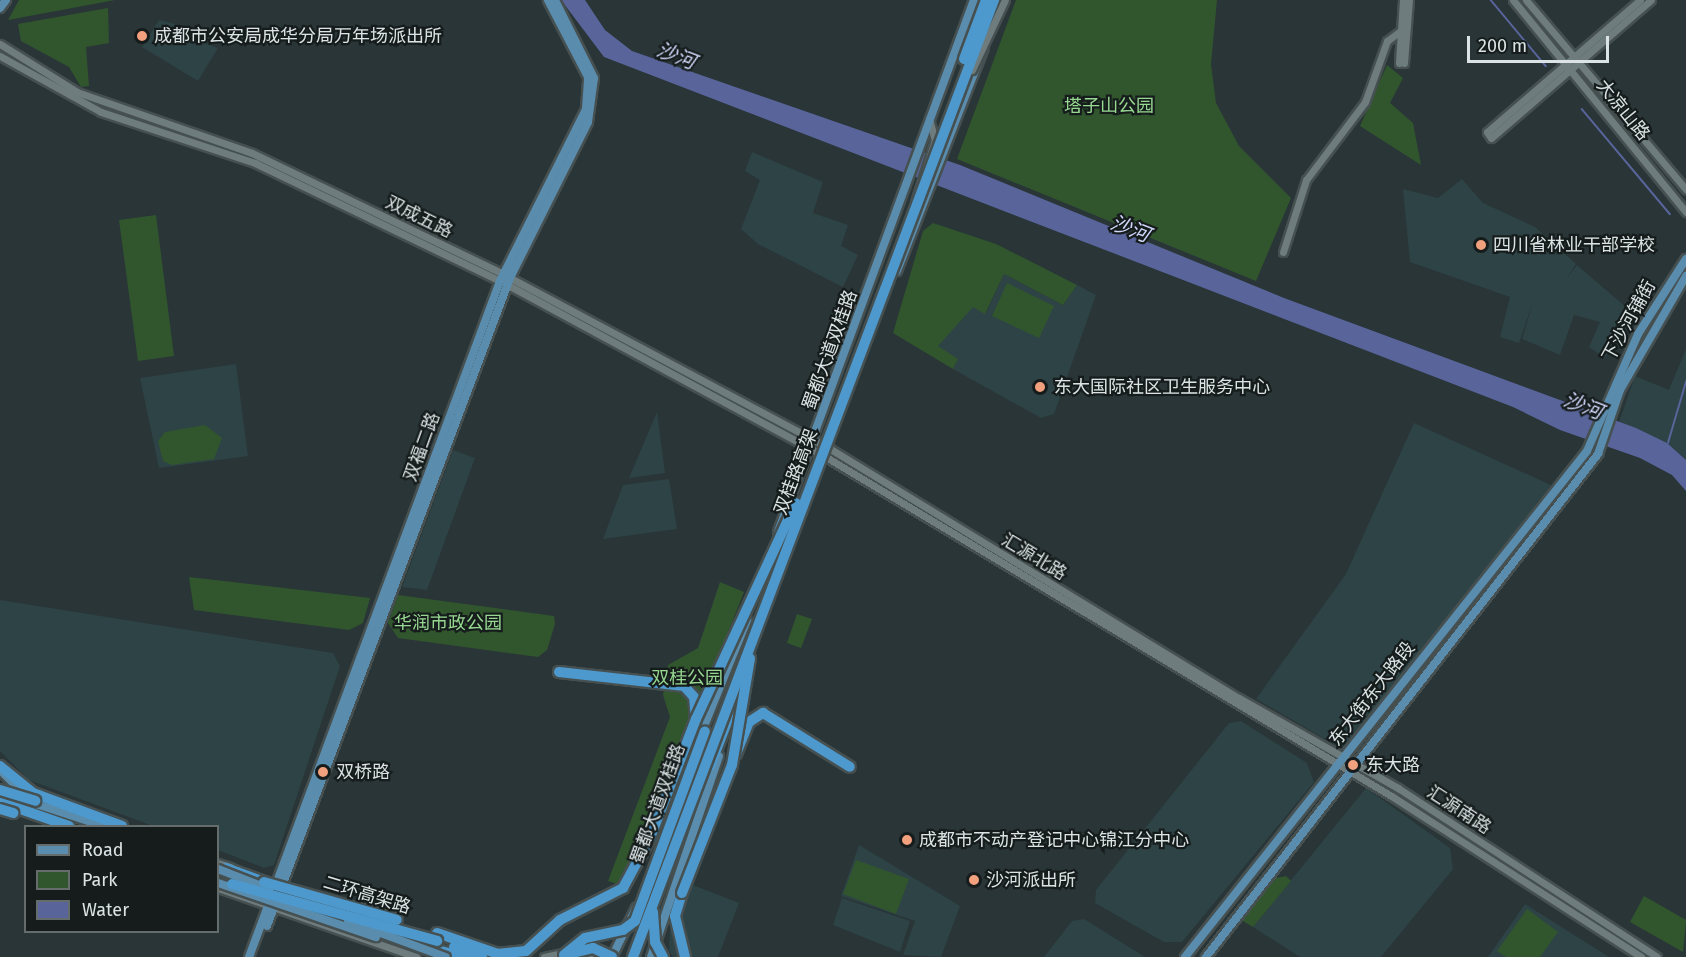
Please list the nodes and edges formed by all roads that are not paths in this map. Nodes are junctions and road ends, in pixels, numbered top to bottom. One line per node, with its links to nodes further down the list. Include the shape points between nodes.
1 (6, 0): 14 (main road)
2 (974, 0): 21 (main road, 蜀都大道双桂路)
3 (986, 0): 37 (highway, 双桂路高架, bridge)
4 (994, 0): 22 (highway, 双桂路高架, bridge)
5 (1000, 0): 22 (main road, 蜀都大道双桂路)
6 (1005, 0): 22 (street, bridge)
7 (1403, 0): 15 (street)
8 (1409, 0): 15 (street)
9 (1513, 0): 20 (street, 大凉山路)
10 (1526, 0): 18 (street, 大凉山路)
11 (1640, 0): 18 (street)
12 (1651, 0): 18 (street)
13 (552, 3): 30 (main road, 双福二路, via 588,77 586,109); 30 (main road, 双福二路, via 565,19 594,78 591,112)
14 (0, 8)
15 (1404, 27): 19 (street); 27 (street, via 1382,49 1365,102 1306,180)
16 (0, 44): 30 (street, 双成五路, via 77,92 252,153)
17 (0, 56): 30 (street, 双成五路, via 101,112 255,163)
18 (1575, 60): 20 (street); 24 (street, 大凉山路)
19 (1401, 63)
20 (1568, 66): 23 (street); 25 (street, 大凉山路)
21 (930, 125): 22 (street, via 942,131); 26 (street, via 915,192 915,206); 31 (main road, 蜀都大道双桂路)
22 (951, 129): 26 (main road, 蜀都大道双桂路); 37 (highway, 双桂路高架, bridge)
23 (1489, 135)
24 (1686, 189)
25 (1686, 212)
26 (921, 214): 32 (main road, 蜀都大道双桂路)
27 (1283, 252)
28 (1686, 259): 34 (main road, 下沙河铺街, via 1638,334 1605,402)
29 (1686, 276): 35 (main road, 下沙河铺街, via 1616,404)
30 (505, 279): 31 (street, 双成五路); 33 (street, 双成五路); 67 (main road, 双福二路)
31 (815, 440): 32 (street, 汇源北路); 33 (main road, 蜀都大道双桂路)
32 (829, 448): 36 (main road, 蜀都大道双桂路); 40 (street, 汇源北路)
33 (811, 450): 36 (street, 汇源北路); 39 (main road, 蜀都大道双桂路)
34 (1587, 452): 45 (main road, 东大街东大路段)
35 (1598, 454): 48 (main road, 东大街东大路段)
36 (825, 458): 41 (main road, 蜀都大道双桂路); 42 (street, 汇源北路)
37 (801, 498): 43 (highway, bridge); 47 (highway, bridge, via 748,665); 69 (highway, 双桂路高架, bridge)
38 (559, 672): 43 (highway, via 684,686 694,697)
39 (720, 695): 44 (main road); 71 (main road, 蜀都大道双桂路)
40 (1239, 698): 45 (street, 汇源南路)
41 (736, 699): 69 (highway, bridge); 72 (main road, 蜀都大道双桂路)
42 (1233, 705): 46 (street, 汇源南路)
43 (696, 719): 74 (highway, bridge, via 631,880 560,920 526,951)
44 (705, 731): 64 (highway, bridge)
45 (1344, 757): 46 (main road, 东大街东大路段); 48 (street, 汇源南路)
46 (1337, 764): 51 (street, 汇源南路); 92 (main road, 东大街东大路段)
47 (732, 765): 49 (highway, bridge, via 750,723 760,714 815,742); 91 (highway, bridge, via 676,911)
48 (1358, 765): 51 (main road, 东大街东大路段); 95 (street, 汇源南路)
49 (850, 767)
50 (0, 768): 53 (main road); 60 (highway, via 33,793)
51 (1352, 773): 93 (main road, 东大街东大路段); 94 (street, 汇源南路)
52 (0, 791): 53 (main road); 59 (highway, bridge)
53 (34, 803): 58 (main road)
54 (4, 808): 55 (highway); 57 (highway)
55 (40, 820): 56 (main road)
56 (57, 825)
57 (65, 825)
58 (103, 825)
59 (103, 825)
60 (119, 825)
61 (219, 865): 67 (street)
62 (219, 865): 74 (highway, 二环高架路, bridge)
63 (219, 865): 73 (main road, bridge)
64 (657, 865): 69 (highway, bridge); 71 (highway, bridge)
65 (219, 881): 78 (main road, bridge)
66 (219, 881): 82 (highway, 二环高架路, bridge)
67 (277, 884): 70 (main road, 双福二路); 81 (street)
68 (219, 888): 70 (street)
69 (649, 903): 71 (highway, bridge); 87 (highway, 双桂路高架); 88 (highway, 双桂路高架, bridge); 90 (highway, bridge, via 655,942)
70 (270, 908): 75 (main road); 76 (main road); 77 (street)
71 (635, 916): 72 (main road); 84 (highway, bridge, via 623,930 585,938); 86 (main road, 蜀都大道双桂路)
72 (660, 921): 89 (main road, 蜀都大道双桂路)
73 (401, 940): 79 (main road, bridge); 80 (highway, bridge)
74 (502, 955)
75 (249, 957)
76 (255, 957)
77 (416, 957)
78 (436, 957)
79 (446, 957)
80 (462, 957)
81 (474, 957)
82 (482, 957)
83 (544, 957): 85 (street, via 576,951)
84 (564, 957): 86 (highway, bridge, via 593,948)
85 (598, 957)
86 (612, 957)
87 (628, 957)
88 (633, 957)
89 (651, 957)
90 (663, 957)
91 (684, 957)
92 (1185, 957)
93 (1206, 957)
94 (1641, 957)
95 (1657, 957)

